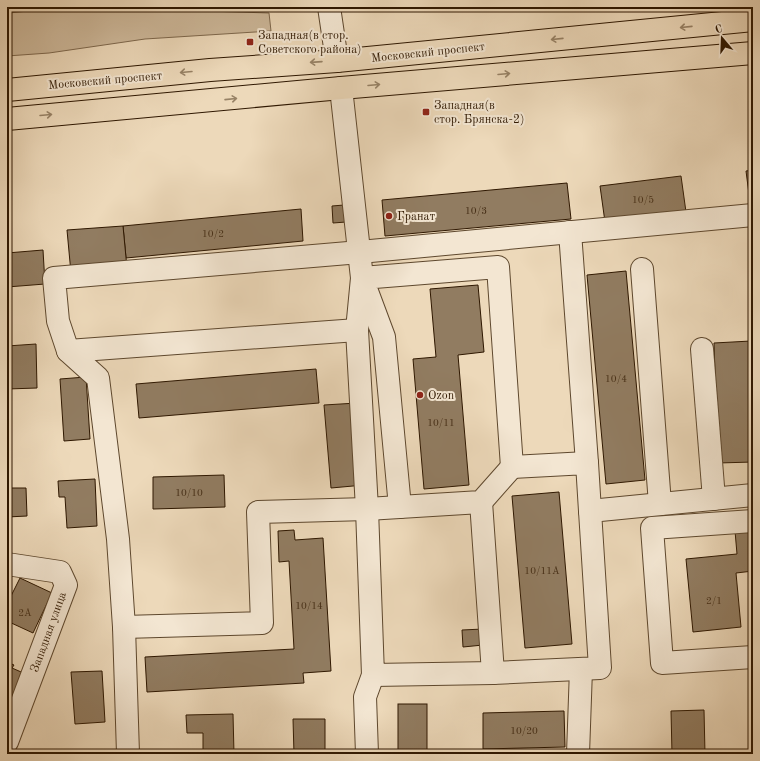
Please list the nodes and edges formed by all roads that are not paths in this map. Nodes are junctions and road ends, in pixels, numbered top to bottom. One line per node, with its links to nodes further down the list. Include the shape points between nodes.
1 (329, 7): 4 (street)
2 (753, 20): 4 (main road, Московский проспект, one-way to 4)
3 (753, 53): 5 (main road, one-way to 3)
4 (337, 60): 6 (main road, Московский проспект, one-way to 6)
5 (342, 88): 7 (main road, one-way to 5); 10 (street)
6 (7, 90)
7 (7, 119)
8 (753, 215): 9 (street)
9 (570, 232): 10 (street); 16 (street)
10 (360, 252): 12 (street); 15 (street, via 54,278 58,320)
11 (642, 269): 21 (street)
12 (362, 278): 13 (street); 17 (street, via 498,268); 22 (street, via 384,337)
13 (357, 330): 15 (street); 23 (street)
14 (702, 349): 19 (street)
15 (68, 351): 27 (street, via 98,378 118,538)
16 (587, 463): 17 (street); 24 (street)
17 (512, 467): 20 (street)
18 (753, 495): 19 (street)
19 (714, 499): 21 (street)
20 (481, 502): 22 (street); 30 (street)
21 (660, 504): 24 (street)
22 (400, 507): 23 (street)
23 (367, 509): 27 (street, via 258,512 262,623); 31 (street)
24 (590, 511): 29 (street, via 600,668)
25 (753, 521): 28 (street, via 652,528 662,664)
26 (7, 564): 32 (street, Западная улица, via 60,572 66,585)
27 (124, 627): 33 (street)
28 (753, 657)
29 (581, 669): 30 (street); 35 (street)
30 (493, 673): 31 (street)
31 (373, 675): 34 (street, via 364,698)
32 (7, 742)
33 (128, 754)
34 (367, 754)
35 (578, 754)

